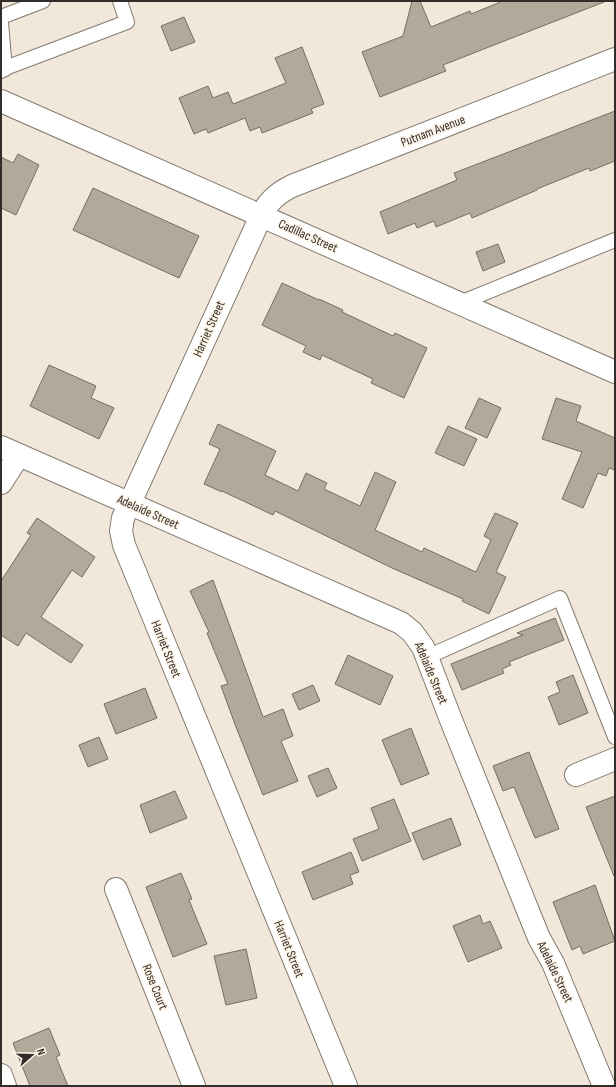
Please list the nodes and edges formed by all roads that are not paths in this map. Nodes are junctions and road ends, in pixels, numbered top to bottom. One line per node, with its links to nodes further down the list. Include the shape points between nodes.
1 (43, 1): 3 (lane)
2 (120, 1): 6 (lane, via 127,22)
3 (1, 17)
4 (1, 24): 6 (lane)
5 (615, 59): 8 (street, Putnam Avenue, via 292,186 274,197)
6 (3, 70)
7 (1, 101): 8 (street, Cadillac Street)
8 (261, 216): 10 (street, Cadillac Street); 14 (street, Harriet Street)
9 (615, 240): 10 (lane)
10 (460, 303): 11 (street, Cadillac Street)
11 (615, 372)
12 (10, 451): 13 (street); 14 (street, Adelaide Street)
13 (1, 483)
14 (130, 504): 15 (street, Adelaide Street, via 400,623 415,635); 23 (street, Harriet Street, via 121,525 124,545)
15 (426, 657): 16 (lane, via 560,598); 24 (street, Adelaide Street, via 539,938 553,963)
16 (615, 737)
17 (615, 760): 18 (street)
18 (576, 775)
19 (116, 888): 22 (street, Rose Court)
20 (1, 1075): 21 (street)
21 (5, 1086)
22 (194, 1086)
23 (346, 1086)
24 (604, 1086)

